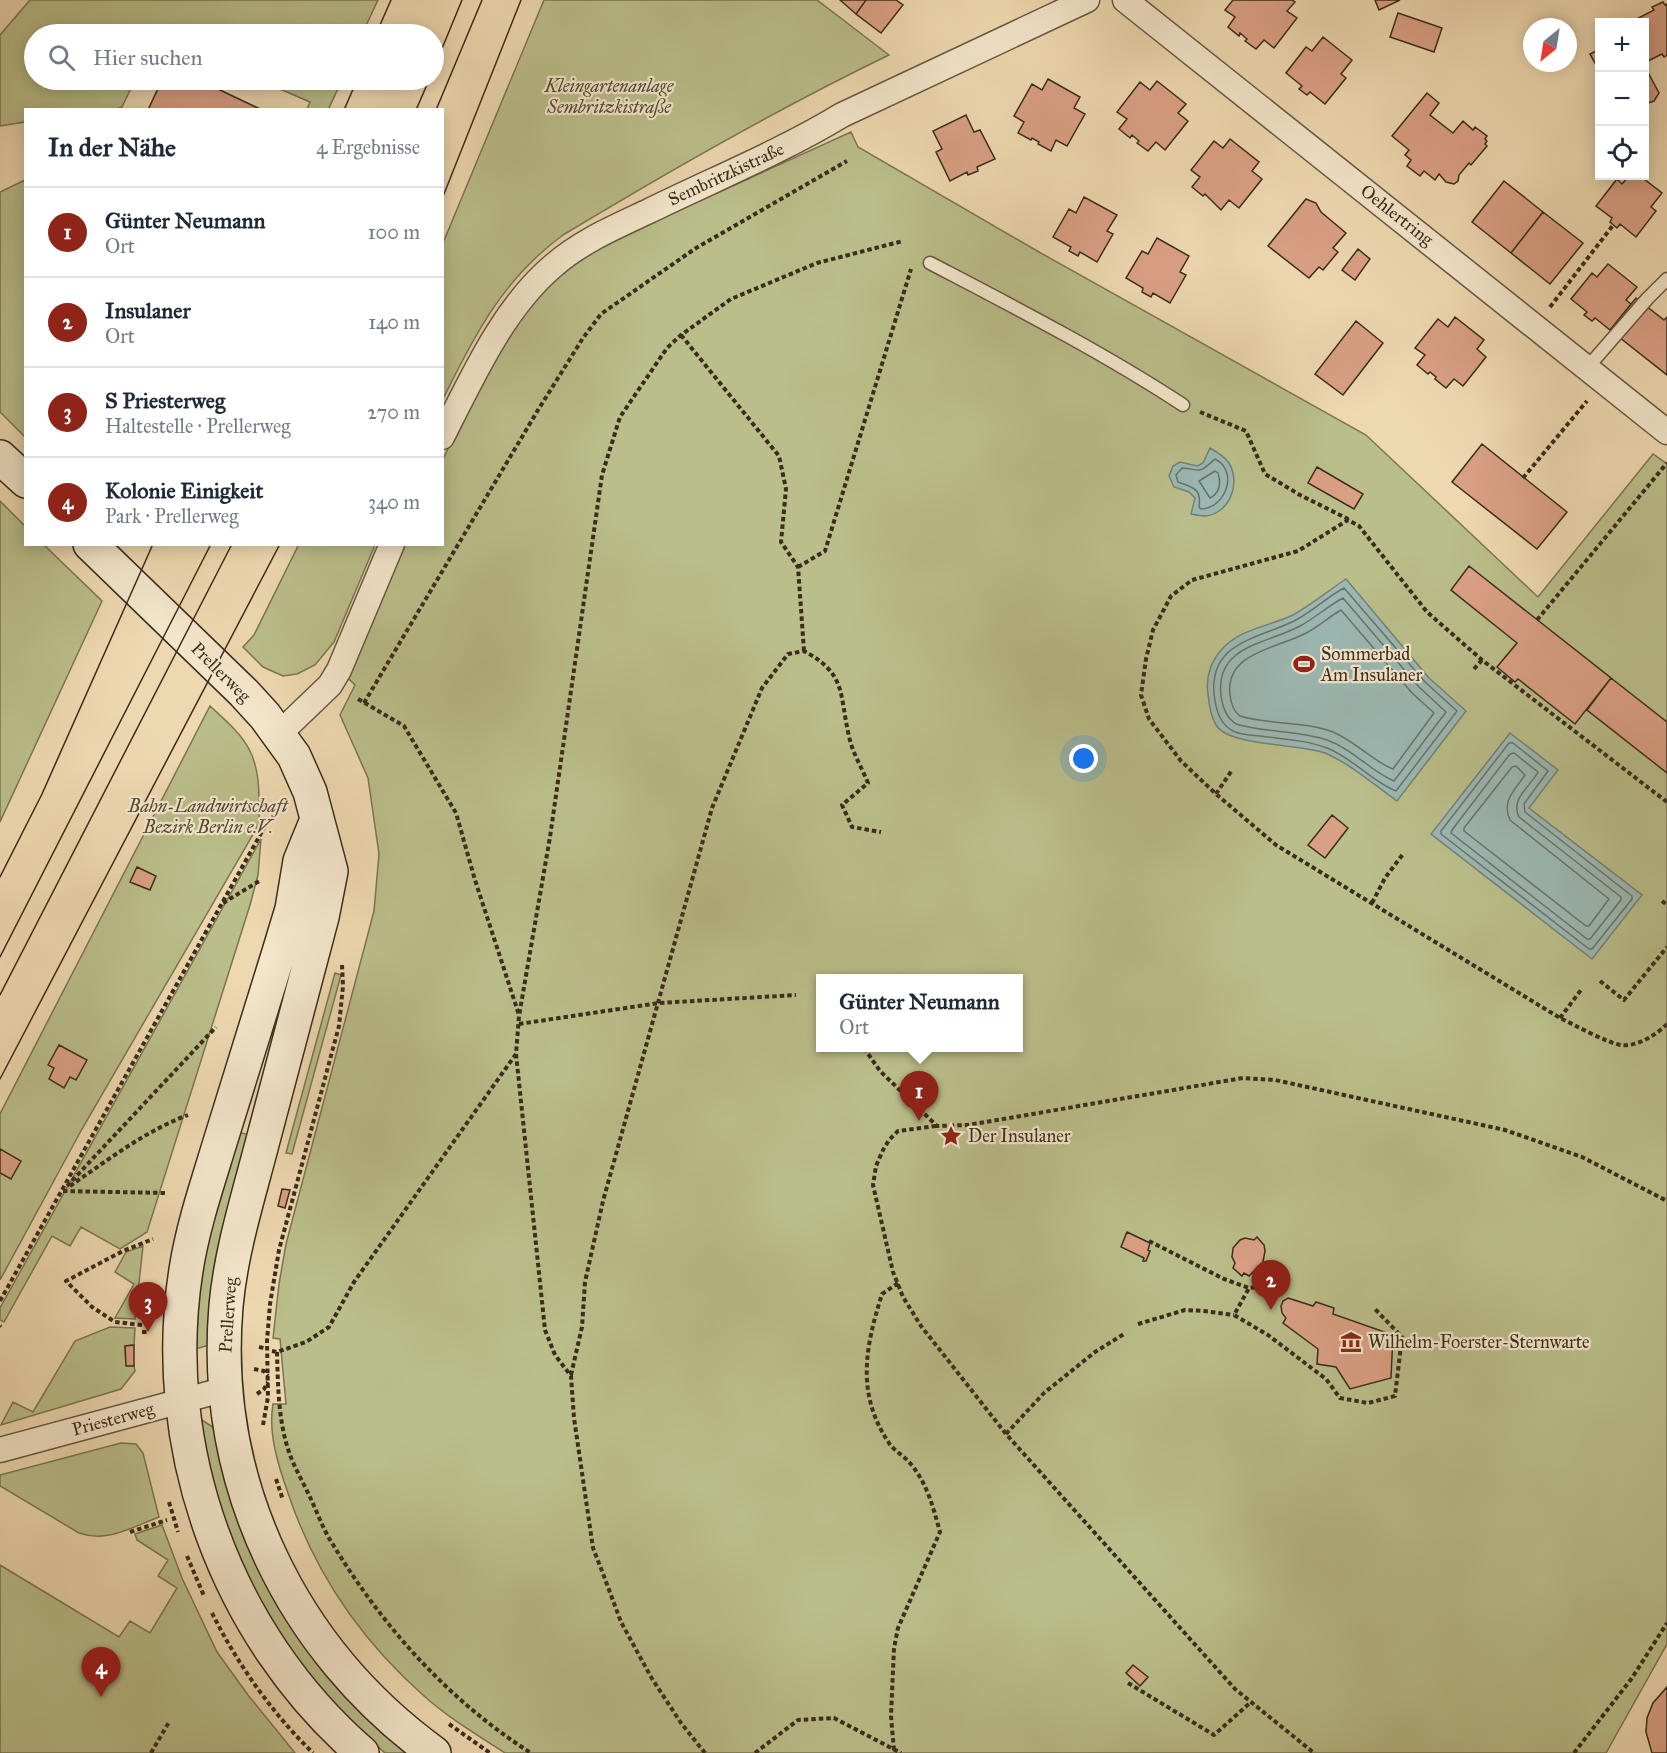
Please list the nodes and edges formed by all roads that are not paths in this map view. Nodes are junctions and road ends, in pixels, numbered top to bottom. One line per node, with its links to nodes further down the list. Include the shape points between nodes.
1 (1087, 0): 8 (street, Sembritzkistraße, via 843,115 571,252 536,282 512,313)
2 (1125, 0): 5 (street, Oehlertring)
3 (930, 263): 6 (lane)
4 (1667, 279): 5 (lane)
5 (1587, 368): 7 (street, Oehlertring)
6 (1183, 405)
7 (1667, 432)
8 (444, 433)
9 (0, 457): 10 (main road)
10 (24, 480)
11 (92, 546): 13 (main road, Prellerweg, via 244,693)
12 (391, 546): 13 (street, via 330,685)
13 (279, 734): 14 (main road, Prellerweg, via 302,771)
14 (316, 822): 15 (main road, Prellerweg, via 331,871 327,895 236,1245 226,1307 225,1345); 16 (main road, via 300,861 289,920 190,1246 180,1331)
15 (242, 1385): 16 (street, Priesterweg); 19 (main road, Prellerweg, via 231,1430 248,1502 295,1604 329,1654 356,1684 393,1722)
16 (182, 1401): 17 (street, Priesterweg); 18 (main road, via 201,1500 228,1575 263,1638 297,1686)
17 (0, 1450)
18 (362, 1753)
19 (434, 1753)

